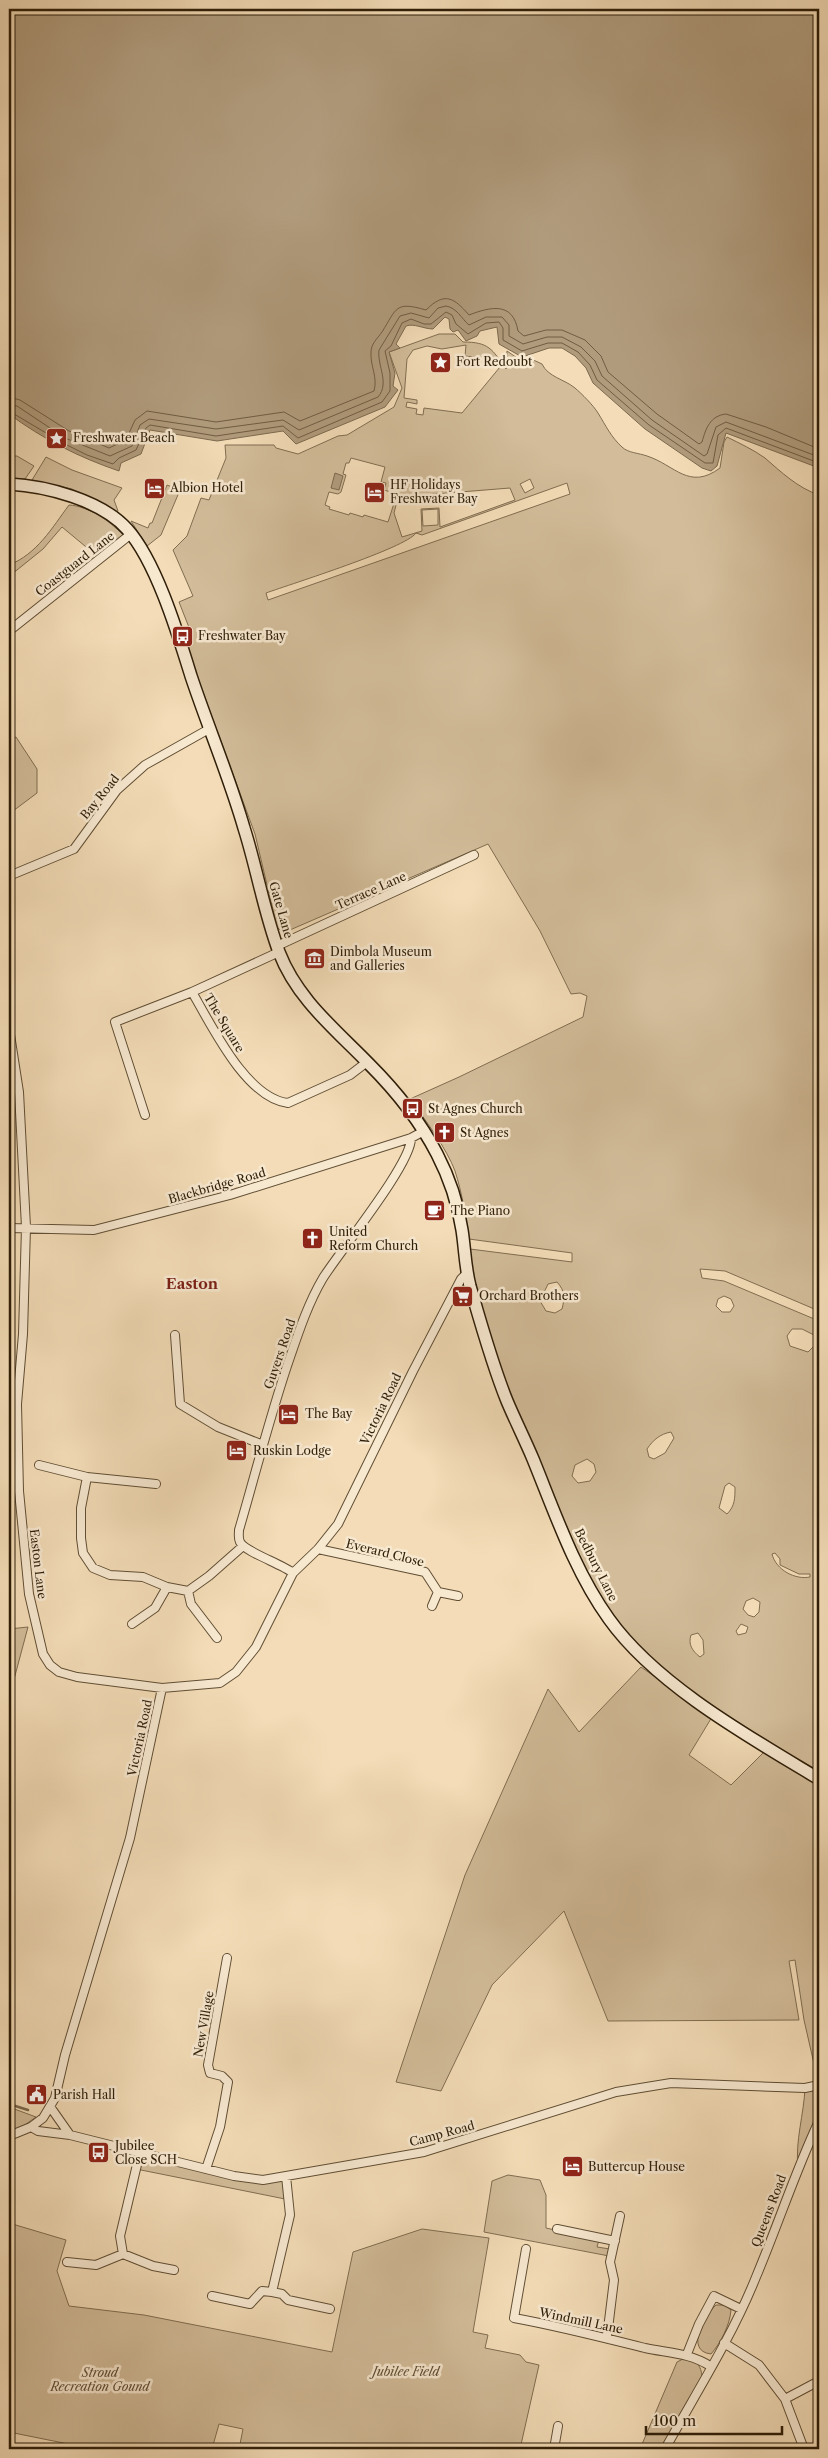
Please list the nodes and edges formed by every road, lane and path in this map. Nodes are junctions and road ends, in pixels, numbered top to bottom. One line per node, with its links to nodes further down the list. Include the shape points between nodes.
1 (9, 484): 2 (street, Gate Lane, via 43,488 78,498 120,522)
2 (131, 534): 3 (street, Coastguard Lane); 4 (street, Gate Lane, via 165,600)
3 (9, 631)
4 (209, 729): 6 (street, Bay Road, via 145,765 117,790 74,849); 7 (street, Gate Lane, via 244,824)
5 (474, 855): 7 (street, Terrace Lane)
6 (9, 876)
7 (278, 949): 8 (street, The Square); 10 (street, Gate Lane, via 291,976 311,1005 336,1034)
8 (192, 992): 10 (street, The Square, via 225,1050 243,1073 278,1102 288,1103 350,1075); 11 (street, via 115,1022)
9 (9, 1028): 14 (street, via 19,1092)
10 (368, 1062): 12 (street, Gate Lane)
11 (145, 1115)
12 (424, 1131): 13 (street, Blackbridge Road); 16 (street, Gate Lane, via 453,1195 462,1227)
13 (412, 1138): 14 (street, Blackbridge Road, via 230,1195 94,1230); 18 (street, Guyers Road, via 407,1155 388,1185 322,1279 298,1332)
14 (26, 1227): 15 (street, Blackbridge Road); 32 (street, Easton Lane, via 17,1404 18,1491 29,1594 43,1654 59,1672)
15 (9, 1228)
16 (467, 1273): 23 (street, Victoria Road, via 412,1371 338,1524); 33 (street, Bedbury Lane, via 506,1399 570,1547 610,1621 649,1664 682,1690)
17 (175, 1335): 18 (street, via 180,1404 218,1427)
18 (263, 1445): 22 (street, Guyers Road, via 239,1530)
19 (39, 1465): 20 (street)
20 (87, 1477): 21 (street); 25 (street, via 81,1508 83,1553 94,1568 110,1575 143,1576)
21 (156, 1484)
22 (243, 1546): 24 (street); 26 (street)
23 (318, 1549): 24 (street, Victoria Road); 27 (street, Everard Close, via 425,1572)
24 (293, 1573): 32 (street, Victoria Road, via 256,1647 236,1672 220,1683)
25 (167, 1587): 26 (street); 30 (street, via 155,1608)
26 (188, 1591): 31 (street, via 191,1604)
27 (438, 1592): 28 (street); 29 (street)
28 (458, 1596)
29 (432, 1606)
30 (132, 1624)
31 (217, 1638)
32 (162, 1688): 36 (street, Victoria Road, via 128,1846)
33 (819, 1779)
34 (227, 1958): 42 (street, New Village, via 208,2065 210,2073 222,2076 228,2082 220,2127)
35 (819, 2084): 43 (street, Camp Road, via 805,2088 671,2083 616,2092 424,2152)
36 (51, 2108): 38 (street, Victoria Road); 39 (street)
37 (819, 2121): 54 (street, Queens Road)
38 (28, 2128): 39 (street, Camp Road); 40 (street)
39 (70, 2135): 41 (street, Camp Road)
40 (9, 2136)
41 (140, 2152): 42 (street, Camp Road); 48 (street, via 120,2236)
42 (206, 2169): 43 (street, Camp Road, via 262,2180)
43 (286, 2176): 51 (street, via 290,2215)
44 (620, 2216): 46 (street)
45 (557, 2228): 46 (street)
46 (614, 2241): 55 (street, via 610,2262 614,2280)
47 (526, 2249): 55 (street, Windmill Lane, via 514,2318)
48 (123, 2254): 49 (street, via 96,2266); 50 (street)
49 (67, 2262)
50 (174, 2270)
51 (272, 2292): 52 (street, via 262,2291 250,2304); 53 (street, via 282,2294 288,2300)
52 (212, 2296)
53 (330, 2309)
54 (741, 2309): 56 (street, Queens Road); 57 (street, via 714,2296)
55 (607, 2337): 57 (street, Windmill Lane, via 646,2348)
56 (724, 2343): 58 (street, Queens Road); 60 (street, via 760,2365)
57 (687, 2354): 58 (street, Windmill Lane)
58 (710, 2366): 63 (street, Queens Road)
59 (819, 2381): 60 (street)
60 (785, 2399): 64 (street)
61 (558, 2426): 62 (street)
62 (554, 2449)
63 (665, 2449)
64 (804, 2449)

